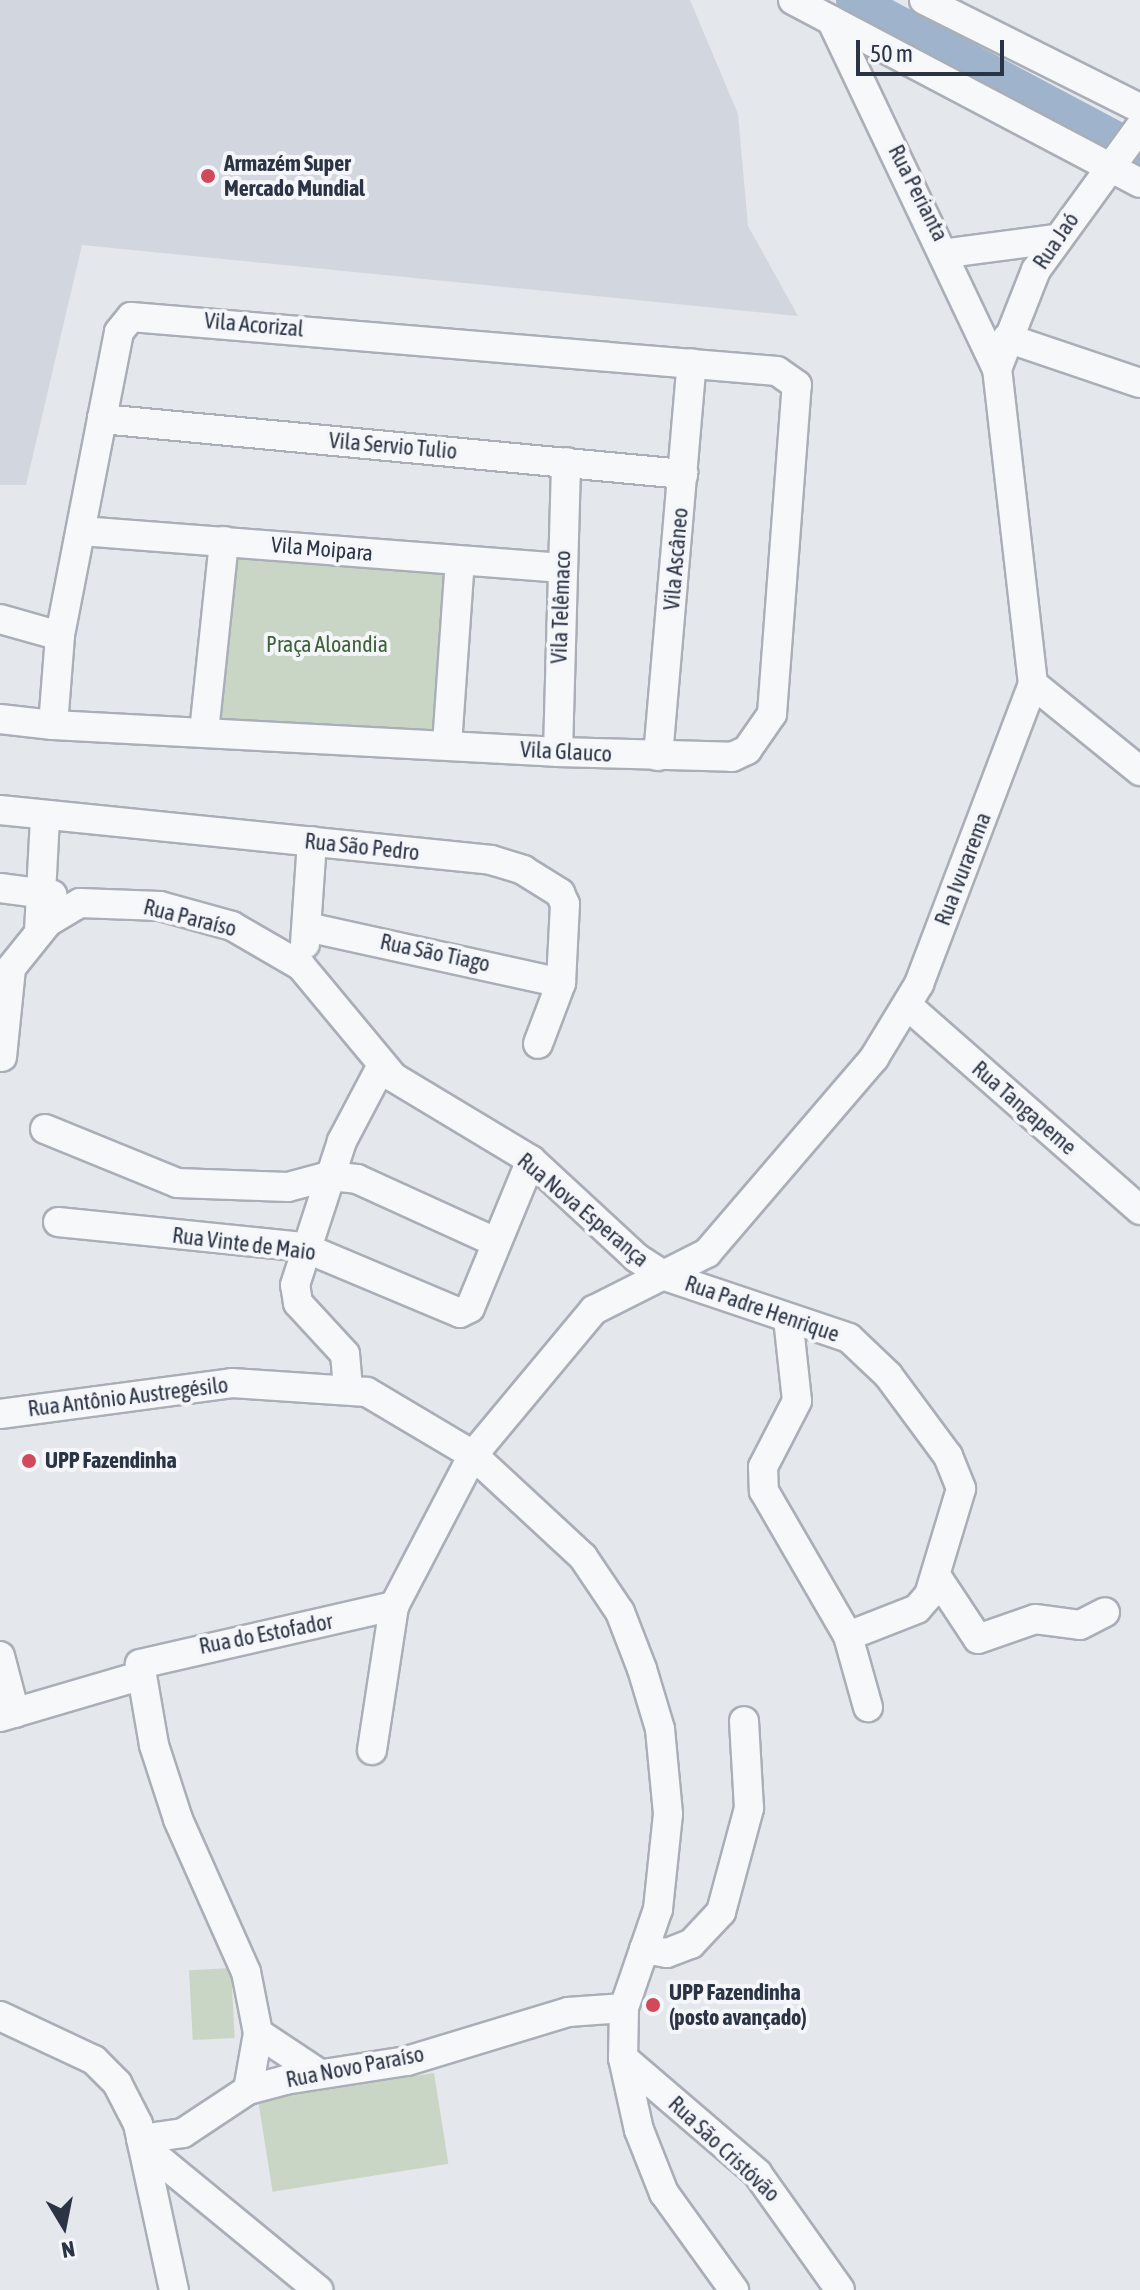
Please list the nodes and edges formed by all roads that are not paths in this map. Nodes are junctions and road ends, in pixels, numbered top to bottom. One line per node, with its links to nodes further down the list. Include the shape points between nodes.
1 (793, 0): 3 (street)
2 (924, 0): 4 (street)
3 (831, 20): 6 (street); 9 (street, Rua Perianta)
4 (1140, 108)
5 (1140, 127): 6 (street, Rua Jaó)
6 (1111, 164): 7 (street); 8 (street, Rua Jaó)
7 (1140, 183)
8 (1055, 239): 9 (street); 10 (street, Rua Jaó)
9 (948, 253): 12 (street, Rua Perianta)
10 (1007, 338): 12 (street, Rua Jaó); 14 (street)
11 (692, 363): 13 (street, Vila Acorizal); 15 (street, Vila Acorizal, via 139,315 119,332); 17 (street, Vila Ascâneo)
12 (997, 369): 24 (street, Rua Ivurarema)
13 (793, 377): 30 (street, Vila Glauco, via 798,398 772,714 747,750 732,757)
14 (1140, 383)
15 (102, 419): 16 (street, Vila Servio Tulio); 18 (street, Vila Acorizal)
16 (566, 462): 17 (street, Vila Servio Tulio); 21 (street, Vila Telêmaco)
17 (683, 474): 30 (street, Vila Ascâneo)
18 (82, 531): 19 (street, Vila Moipara); 23 (street, Vila Acorizal)
19 (224, 541): 20 (street, Vila Moipara); 27 (street)
20 (460, 561): 21 (street, Vila Moipara); 28 (street)
21 (562, 568): 29 (street, Vila Telêmaco)
22 (0, 619): 23 (street)
23 (60, 636): 26 (street, Vila Acorizal)
24 (1033, 684): 31 (street); 42 (street, Rua Ivurarema)
25 (0, 719): 26 (street, Vila Glauco)
26 (53, 725): 27 (street, Vila Glauco)
27 (204, 732): 28 (street, Vila Glauco)
28 (447, 745): 29 (street, Vila Glauco)
29 (558, 752): 30 (street, Vila Glauco)
30 (658, 756)
31 (1140, 771)
32 (0, 810): 33 (street, Rua São Pedro)
33 (45, 819): 34 (street, Rua São Pedro); 36 (street)
34 (312, 841): 38 (street); 41 (street, Rua São Pedro, via 491,860 547,883 565,904)
35 (0, 888): 36 (street, Rua Paraíso)
36 (38, 891): 37 (street, Rua Paraíso); 39 (street)
37 (80, 903): 39 (street); 40 (street, Rua Paraíso, via 160,906 232,926)
38 (307, 927): 40 (street); 41 (street, Rua São Tiago)
39 (39, 932): 44 (street, via 11,968)
40 (301, 966): 45 (street, Rua Paraíso)
41 (561, 983): 43 (street, Rua São Pedro)
42 (908, 1006): 49 (street, Rua Tangapeme); 53 (street, Rua Ivurarema, via 874,1058 707,1253)
43 (538, 1044)
44 (2, 1057)
45 (382, 1065): 47 (street, Rua Nova Esperança, via 471,1130); 48 (street)
46 (45, 1129): 48 (street, via 177,1183 288,1187)
47 (531, 1160): 51 (street); 53 (street, Rua Nova Esperança)
48 (329, 1176): 51 (street, via 376,1185); 52 (street)
49 (1140, 1210)
50 (58, 1222): 52 (street, Rua Vinte de Maio)
51 (493, 1241): 52 (street, Rua Vinte de Maio, via 465,1312)
52 (303, 1247): 55 (street, via 298,1303 345,1354)
53 (665, 1276): 54 (street, Rua Padre Henrique); 57 (street, Rua Ivurarema, via 605,1304 566,1335)
54 (788, 1318): 58 (street, Rua Padre Henrique, via 830,1330 871,1355 948,1456 961,1489); 61 (street, via 797,1401 761,1477)
55 (348, 1388): 56 (street, Rua Antônio Austregésilo, via 232,1383); 57 (street, Rua Antônio Austregésilo, via 395,1403)
56 (0, 1414)
57 (473, 1455): 59 (street, Rua Ivurarema); 68 (street, Rua Antônio Austregésilo, via 583,1557 620,1612 642,1669 660,1729 668,1814 658,1909)
58 (937, 1577): 60 (street, via 978,1639 1035,1619 1080,1625); 61 (street, Rua Padre Henrique, via 917,1609)
59 (394, 1606): 63 (street, Rua do Estofador); 67 (street, Rua Ivurarema)
60 (1105, 1612)
61 (848, 1636): 64 (street)
62 (0, 1656): 65 (street)
63 (139, 1670): 65 (street, Rua do Estofador); 71 (street, via 178,1819 246,1972)
64 (868, 1707)
65 (7, 1715)
66 (744, 1721): 68 (street, via 749,1808 721,1912 691,1944 667,1953)
67 (372, 1750)
68 (644, 1949): 69 (street, Rua Antônio Austregésilo)
69 (624, 2008): 72 (street, Rua Antônio Austregésilo); 73 (street, Rua Novo Paraíso, via 568,2012 407,2061)
70 (0, 2016): 75 (street, via 94,2060 129,2103)
71 (258, 2033): 73 (street); 74 (street)
72 (623, 2058): 78 (street, Rua Antônio Austregésilo, via 639,2130 664,2193); 79 (street, Rua São Cristóvão, via 757,2173)
73 (320, 2074): 74 (street, Rua Novo Paraíso)
74 (248, 2090): 75 (street, Rua Novo Paraíso, via 183,2133)
75 (142, 2142): 76 (street); 77 (street)
76 (174, 2290)
77 (318, 2290)
78 (734, 2290)
79 (840, 2290)

